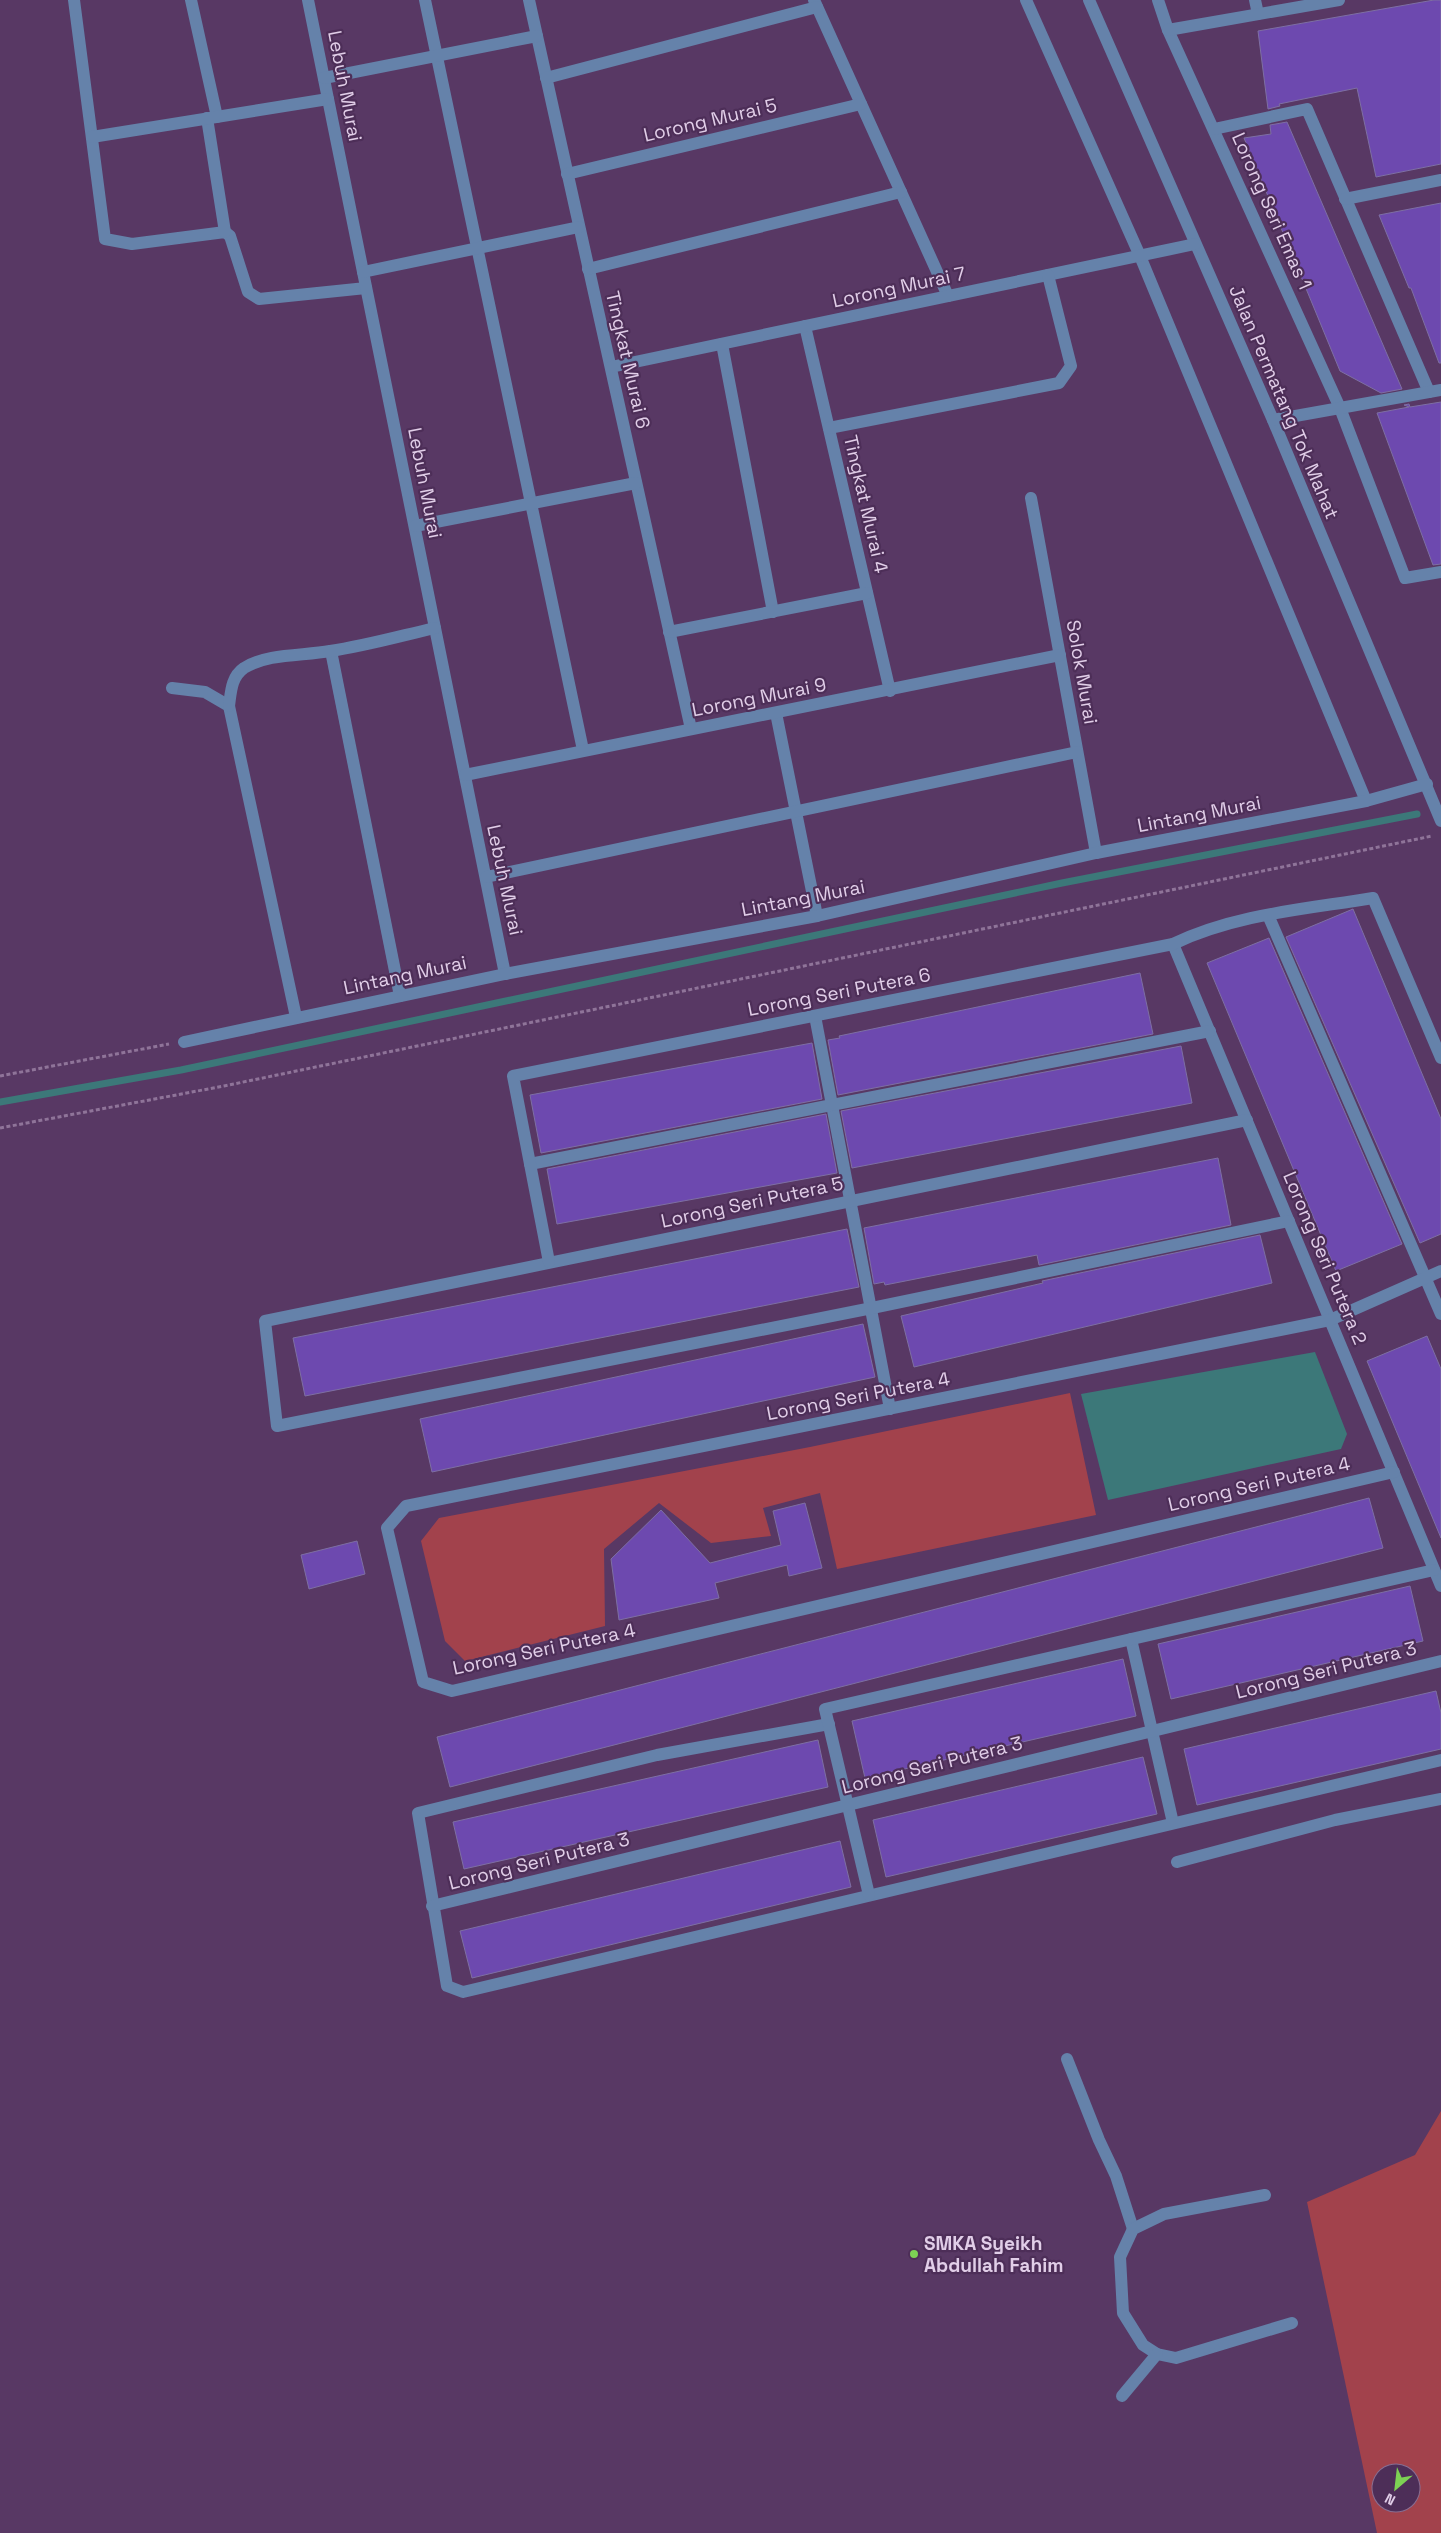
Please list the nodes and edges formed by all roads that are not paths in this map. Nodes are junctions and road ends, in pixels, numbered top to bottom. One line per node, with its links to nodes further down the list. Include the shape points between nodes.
1 (74, 0): 22 (street)
2 (191, 0): 20 (street)
3 (308, 0): 16 (street, Lebuh Murai)
4 (424, 0): 15 (street)
5 (529, 0): 14 (street, Tingkat Murai 6)
6 (1026, 0): 31 (street)
7 (1089, 0): 29 (street, Jalan Permatang Tok Mahat)
8 (1158, 0): 13 (street, Lorong Seri Emas 1)
9 (1255, 0): 12 (street)
10 (1339, 0): 12 (street)
11 (816, 3): 17 (street); 19 (street)
12 (1258, 14): 13 (street)
13 (1168, 30): 21 (street, Lorong Seri Emas 1)
14 (537, 36): 15 (street); 17 (street, Tingkat Murai 6)
15 (436, 56): 16 (street); 30 (street)
16 (324, 78): 18 (street, Lebuh Murai)
17 (546, 78): 23 (street, Tingkat Murai 6)
18 (328, 99): 20 (street); 33 (street, Lebuh Murai)
19 (861, 104): 23 (street, Lorong Murai 5); 25 (street)
20 (212, 118): 22 (street); 28 (street)
21 (1214, 129): 26 (street, via 1307,109); 41 (street, Lorong Seri Emas 1)
22 (92, 137): 28 (street, via 105,238 132,244)
23 (568, 174): 27 (street, Tingkat Murai 6)
24 (1441, 180): 26 (street)
25 (901, 192): 32 (street); 36 (street)
26 (1345, 199): 40 (street)
27 (579, 227): 30 (street); 32 (street, Tingkat Murai 6)
28 (225, 232): 35 (street, via 230,236 248,292 259,299)
29 (1195, 244): 31 (street, Lorong Murai 7); 42 (street, Jalan Permatang Tok Mahat)
30 (477, 249): 33 (street); 46 (street)
31 (1140, 256): 34 (street, Lorong Murai 7); 64 (street)
32 (588, 269): 39 (street, Tingkat Murai 6)
33 (363, 272): 35 (street, Lebuh Murai)
34 (1048, 275): 36 (street, Lorong Murai 7); 43 (street, via 1071,366 1059,383)
35 (366, 288): 47 (street, Lebuh Murai)
36 (948, 296): 37 (street, Lorong Murai 7)
37 (805, 326): 38 (street, Lorong Murai 7); 43 (street, Tingkat Murai 4)
38 (722, 344): 39 (street, Lorong Murai 7); 50 (street)
39 (610, 367): 44 (street, Tingkat Murai 6)
40 (1435, 391): 41 (street)
41 (1340, 408): 42 (street); 48 (street, Lorong Seri Emas 1, via 1405,578)
42 (1273, 420): 63 (street, Jalan Permatang Tok Mahat)
43 (829, 428): 49 (street, Tingkat Murai 4)
44 (636, 483): 46 (street); 52 (street, Tingkat Murai 6)
45 (1031, 498): 54 (street, Solok Murai)
46 (531, 504): 47 (street); 60 (street)
47 (415, 526): 51 (street, Lebuh Murai)
48 (1441, 572)
49 (867, 593): 50 (street); 56 (street, Tingkat Murai 4)
50 (773, 612): 52 (street)
51 (435, 628): 53 (street); 62 (street, Lebuh Murai)
52 (669, 632): 59 (street, Tingkat Murai 6)
53 (331, 651): 57 (street, via 262,660 244,668 236,675 231,687); 73 (street)
54 (1060, 655): 56 (street, Lorong Murai 9); 61 (street, Solok Murai)
55 (172, 688): 57 (street, via 205,692)
56 (890, 691): 58 (street, Lorong Murai 9)
57 (229, 706): 75 (street)
58 (776, 713): 59 (street, Lorong Murai 9); 65 (street)
59 (691, 729): 60 (street, Lorong Murai 9)
60 (583, 750): 62 (street, Lorong Murai 9)
61 (1077, 752): 65 (street); 67 (street, Solok Murai)
62 (465, 775): 68 (street, Lebuh Murai)
63 (1427, 784): 64 (street, Lintang Murai); 66 (street, Jalan Permatang Tok Mahat)
64 (1366, 801): 67 (street, Lintang Murai)
65 (796, 811): 68 (street); 70 (street)
66 (1441, 821)
67 (1096, 853): 70 (street, Lintang Murai)
68 (486, 877): 72 (street, Lebuh Murai)
69 (1268, 915): 71 (street, Lorong Seri Putera 6, via 1202,930); 78 (street, Lorong Seri Putera 6, via 1374,898); 86 (street)
70 (816, 916): 72 (street, Lintang Murai)
71 (1173, 944): 74 (street, Lorong Seri Putera 6); 76 (street, Lorong Seri Putera 2)
72 (505, 974): 73 (street, Lintang Murai)
73 (400, 996): 75 (street, Lintang Murai)
74 (816, 1016): 79 (street); 81 (street, Lorong Seri Putera 6, via 513,1076)
75 (296, 1017): 77 (street, Lintang Murai)
76 (1210, 1031): 79 (street); 80 (street, Lorong Seri Putera 2)
77 (184, 1042)
78 (1441, 1058)
79 (832, 1104): 81 (street); 82 (street)
80 (1247, 1120): 82 (street, Lorong Seri Putera 5); 83 (street, Lorong Seri Putera 2)
81 (530, 1164): 84 (street)
82 (851, 1201): 84 (street, Lorong Seri Putera 5); 87 (street)
83 (1289, 1221): 87 (street); 89 (street, Lorong Seri Putera 2)
84 (549, 1262): 87 (street, Lorong Seri Putera 5, via 265,1321 277,1426)
85 (1441, 1271): 86 (street, Lorong Seri Putera 4)
86 (1425, 1278): 88 (street); 89 (street, Lorong Seri Putera 4)
87 (872, 1308): 90 (street)
88 (1441, 1314)
89 (1330, 1320): 90 (street, Lorong Seri Putera 4); 91 (street, Lorong Seri Putera 2)
90 (890, 1409): 91 (street, Lorong Seri Putera 4, via 406,1506 387,1528 423,1682 452,1691)
91 (1394, 1472): 92 (street, Lorong Seri Putera 2)
92 (1434, 1570): 93 (street, Lorong Seri Putera 2); 94 (street)
93 (1441, 1586)
94 (1131, 1639): 96 (street, via 825,1709); 97 (street)
95 (1441, 1661): 97 (street, Lorong Seri Putera 3)
96 (829, 1724): 100 (street); 104 (street, via 657,1755 418,1813)
97 (1152, 1731): 100 (street, Lorong Seri Putera 3); 101 (street)
98 (1441, 1760): 101 (street)
99 (1441, 1800): 102 (street, via 1335,1820)
100 (848, 1805): 103 (street); 104 (street, Lorong Seri Putera 3)
101 (1173, 1823): 103 (street)
102 (1177, 1862)
103 (869, 1896): 104 (street, via 463,1992 447,1986)
104 (432, 1906)
105 (1067, 2059): 107 (street, via 1116,2176)
106 (1265, 2195): 107 (street, via 1164,2214)
107 (1133, 2229): 109 (street, via 1120,2257 1123,2313 1144,2345)
108 (1292, 2324): 109 (street, via 1176,2358)
109 (1157, 2354): 110 (street)
110 (1122, 2396)

